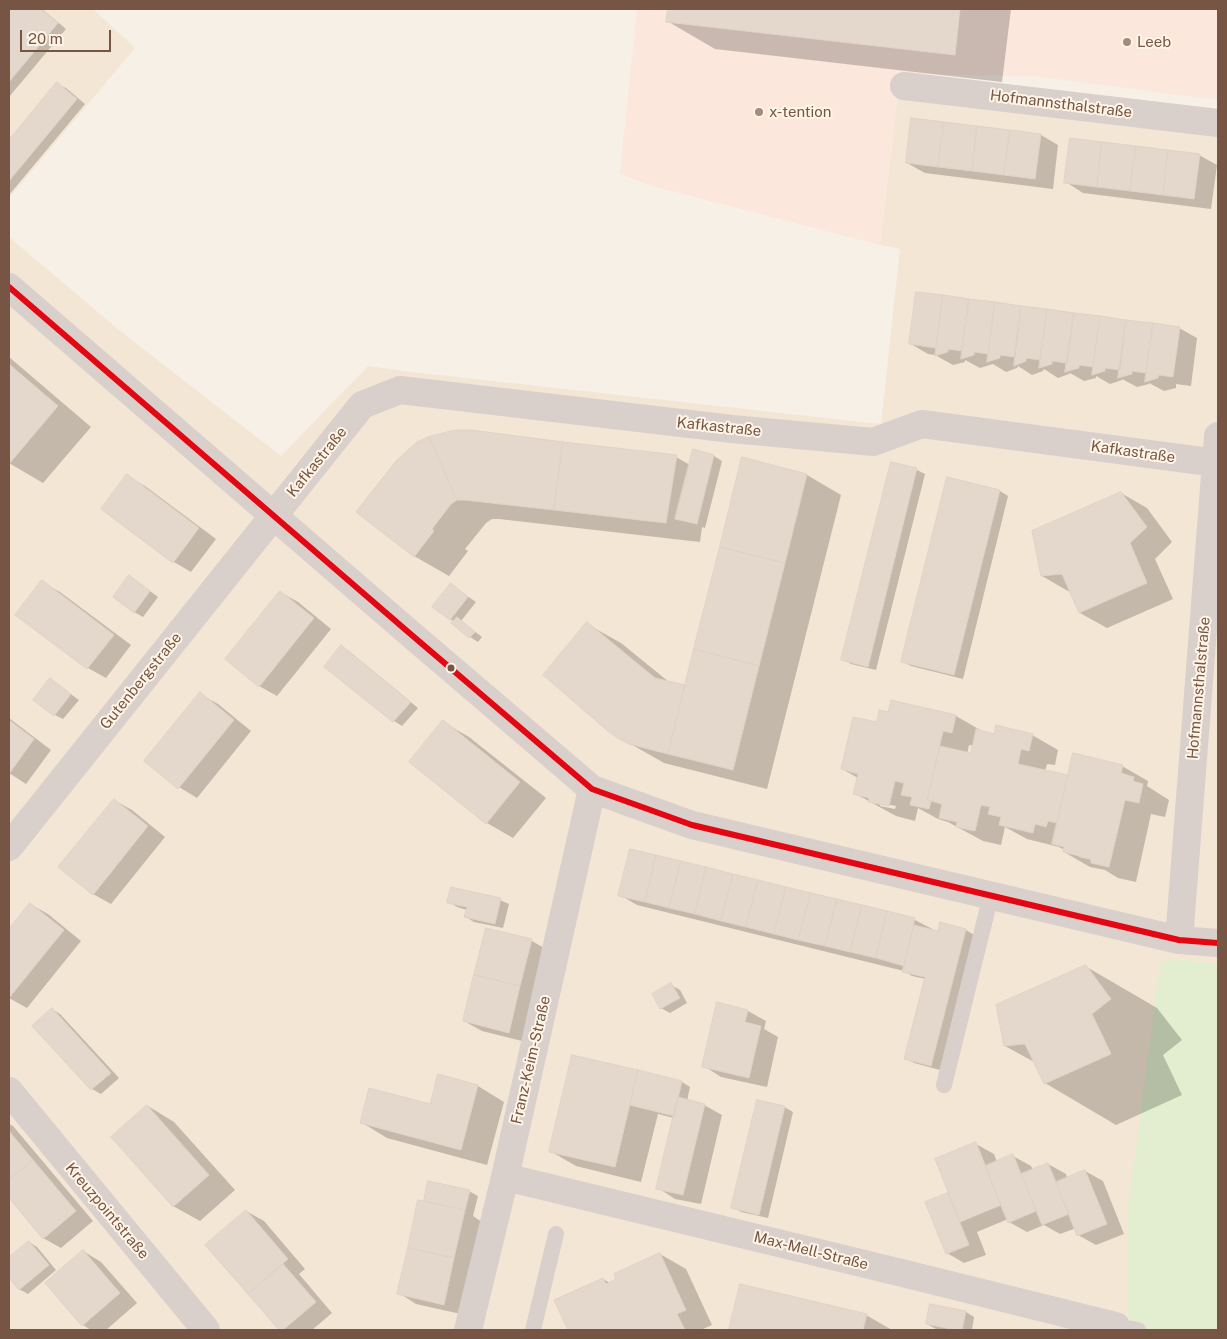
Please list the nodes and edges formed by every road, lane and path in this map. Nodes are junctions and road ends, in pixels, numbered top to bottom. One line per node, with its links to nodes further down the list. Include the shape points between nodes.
1 (904, 86): 2 (street, Hofmannsthalstraße)
2 (1218, 123)
3 (9, 287): 7 (street)
4 (1218, 436): 5 (street, Hofmannsthalstraße)
5 (1217, 463): 6 (street, Hofmannsthalstraße); 7 (street, Kafkastraße, via 922,424 873,442 400,390 362,405)
6 (1216, 514): 11 (street, Hofmannsthalstraße)
7 (274, 515): 8 (street); 9 (street, Gutenbergstraße)
8 (592, 789): 10 (street, via 692,825); 15 (street, Franz-Keim-Straße)
9 (9, 847)
10 (991, 895): 11 (street); 13 (lane)
11 (1179, 940): 12 (street)
12 (1218, 943)
13 (944, 1085)
14 (9, 1091): 18 (street, Kreuzpointstraße)
15 (505, 1177): 17 (street, Max-Mell-Straße); 19 (street, Franz-Keim-Straße)
16 (556, 1234): 20 (lane)
17 (1127, 1328)
18 (206, 1330)
19 (468, 1330)
20 (533, 1330)

